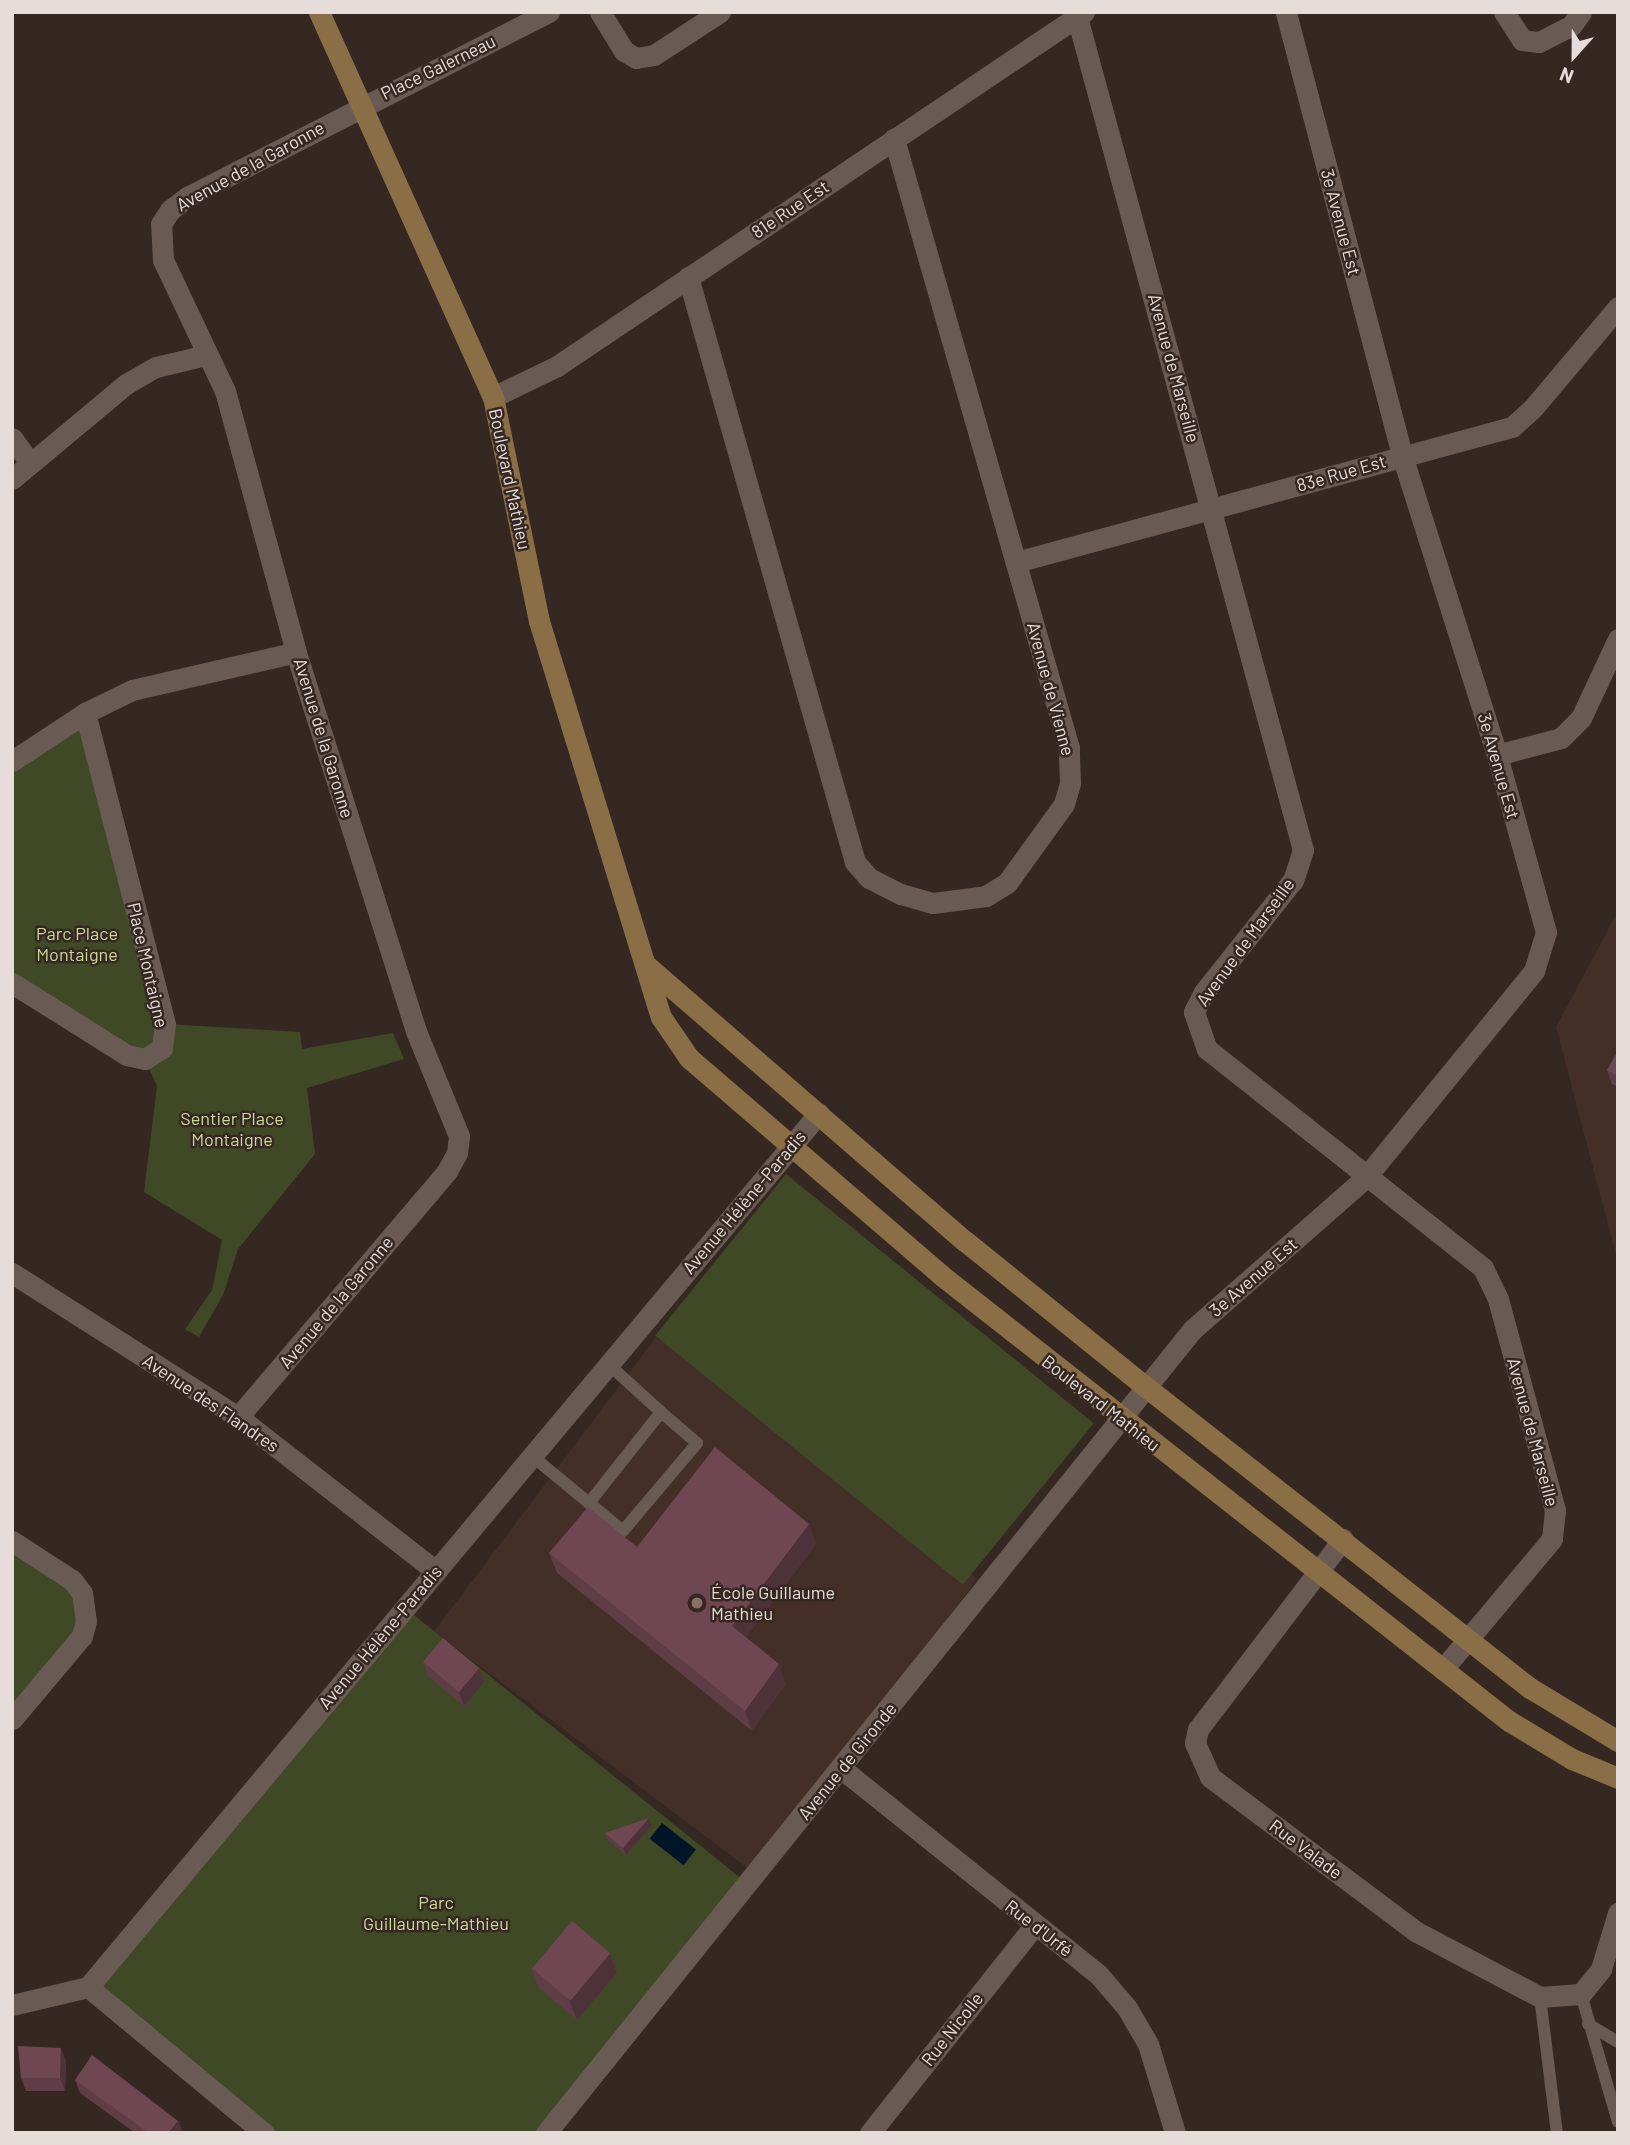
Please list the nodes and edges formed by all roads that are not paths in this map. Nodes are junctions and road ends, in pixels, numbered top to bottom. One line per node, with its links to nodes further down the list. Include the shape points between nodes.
1 (319, 12): 9 (street, Boulevard Mathieu)
2 (550, 12): 9 (street, Place Galerneau)
3 (600, 12): 4 (street, via 624,51 636,58 654,55)
4 (720, 12)
5 (1286, 12): 16 (street, 3e Avenue Est)
6 (1504, 12): 7 (street, via 1522,40 1539,42 1571,26)
7 (1581, 12)
8 (1080, 15): 10 (street, 81e Rue Est); 19 (street, Avenue de Marseille)
9 (363, 103): 13 (street, Avenue de la Garonne, via 170,209 161,224 163,260); 14 (street, Boulevard Mathieu)
10 (894, 139): 11 (street, 81e Rue Est); 20 (street, Avenue de Vienne)
11 (688, 278): 14 (street, 81e Rue Est, via 557,366); 20 (street, Avenue de Vienne, via 845,837 855,862 869,878 901,894 933,902 986,896 1007,883 1064,804 1070,783 1069,748)
12 (1618, 307): 16 (street, 83e Rue Est, via 1512,427)
13 (206, 355): 17 (street, via 156,367 126,384); 22 (street, Avenue de la Garonne, via 225,391)
14 (493, 397): 26 (street, Boulevard Mathieu, via 539,621)
15 (12, 438): 17 (street)
16 (1402, 455): 19 (street, 83e Rue Est); 24 (street, 3e Avenue Est)
17 (30, 463): 18 (street)
18 (12, 479)
19 (1213, 509): 20 (street, 83e Rue Est); 30 (street, Avenue de Marseille, via 1303,850 1293,880 1204,992 1194,1012 1207,1049)
20 (1016, 562)
21 (1618, 639): 24 (street, via 1581,718 1560,738)
22 (296, 652): 23 (street, via 132,690); 35 (street, Avenue de la Garonne, via 416,1031 459,1136 457,1153 447,1171)
23 (85, 713): 25 (street); 27 (street, Place Montaigne, via 166,1024 162,1048 145,1059 127,1055)
24 (1497, 755): 30 (street, 3e Avenue Est, via 1546,932 1534,971)
25 (12, 761)
26 (647, 966): 28 (street); 29 (street, Boulevard Mathieu, via 661,1017 689,1058)
27 (12, 983)
28 (819, 1113): 29 (street, Avenue Hélène-Paradis); 33 (street, via 965,1241)
29 (790, 1147): 32 (street, Avenue Hélène-Paradis); 36 (street, Boulevard Mathieu)
30 (1366, 1177): 33 (street, 3e Avenue Est, via 1192,1330); 43 (street, Avenue de Marseille, via 1483,1268 1498,1299 1555,1510 1552,1539)
31 (12, 1273): 35 (street, Avenue des Flandres)
32 (608, 1364): 34 (lane); 37 (street, Avenue Hélène-Paradis)
33 (1146, 1387): 36 (street, Avenue de Gironde); 39 (street)
34 (662, 1412): 38 (lane); 38 (lane, via 697,1443 623,1531)
35 (238, 1417): 41 (street, Avenue des Flandres)
36 (1119, 1418): 42 (street, Boulevard Mathieu); 47 (street, Avenue de Gironde)
37 (532, 1456): 38 (lane); 41 (street, Avenue Hélène-Paradis)
38 (589, 1503)
39 (1343, 1539): 42 (street, Rue Valade); 43 (street)
40 (12, 1541): 45 (street, via 72,1580 82,1593 86,1621 82,1636)
41 (436, 1571): 51 (street, Avenue Hélène-Paradis)
42 (1318, 1571): 44 (street, Boulevard Mathieu); 53 (street, Rue Valade, via 1198,1729 1195,1743 1200,1759 1210,1777 1415,1931)
43 (1468, 1637): 44 (street, Avenue de Marseille); 46 (street, via 1530,1688)
44 (1443, 1669): 48 (street, Boulevard Mathieu, via 1509,1721 1572,1759)
45 (12, 1718)
46 (1618, 1741)
47 (842, 1769): 50 (street, Rue d'Urfé); 59 (street, Avenue de Gironde)
48 (1618, 1778)
49 (1618, 1913): 52 (street, via 1601,1969)
50 (1035, 1925): 60 (street, Rue Nicolle); 61 (street, Rue d'Urfé, via 1100,1975 1127,2008 1148,2044)
51 (88, 1987): 54 (street); 58 (street)
52 (1581, 1994): 53 (street); 55 (lane)
53 (1540, 1997): 62 (lane)
54 (12, 2005)
55 (1588, 2024): 56 (lane); 57 (lane)
56 (1618, 2042)
57 (1618, 2122)
58 (264, 2133)
59 (546, 2133)
60 (870, 2133)
61 (1175, 2133)
62 (1557, 2133)

